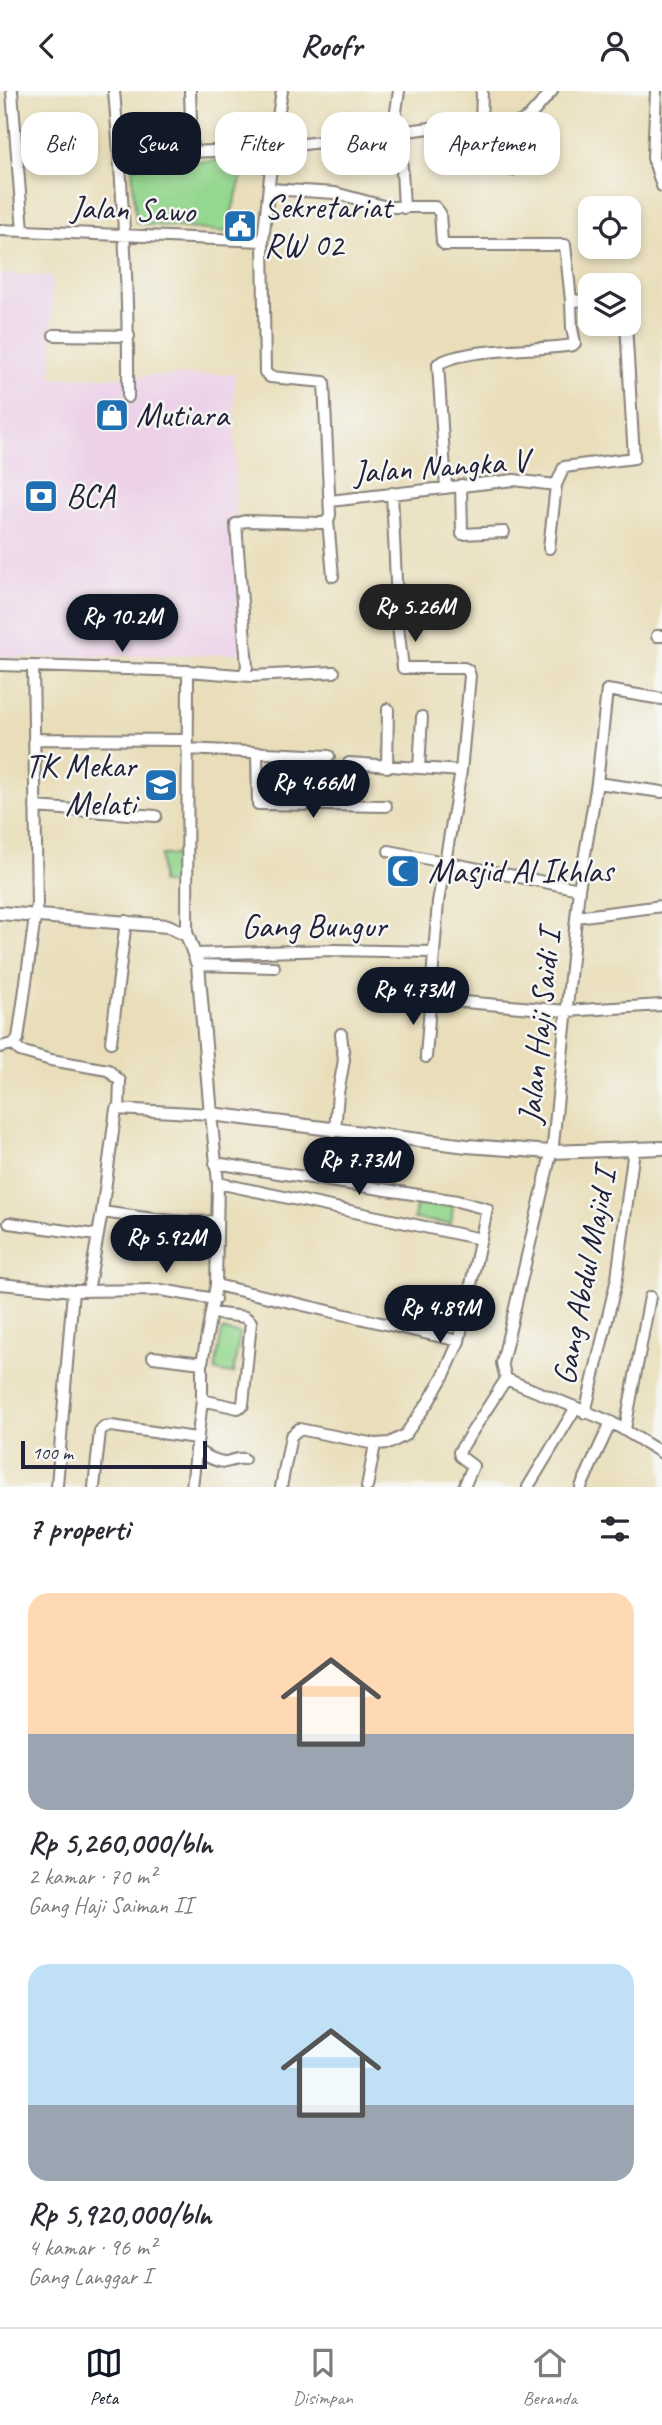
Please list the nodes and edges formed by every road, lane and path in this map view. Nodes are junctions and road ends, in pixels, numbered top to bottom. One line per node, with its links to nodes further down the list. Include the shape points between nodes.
1 (12, 91): 22 (street)
2 (114, 91): 9 (street)
3 (190, 91): 10 (street)
4 (282, 91): 11 (street)
5 (399, 91): 12 (street)
6 (482, 91): 13 (street)
7 (552, 91): 14 (street)
8 (656, 91): 18 (street, via 653,158)
9 (116, 112)
10 (191, 112)
11 (279, 112)
12 (397, 112)
13 (481, 112)
14 (532, 112)
15 (121, 175): 23 (street)
16 (271, 175): 19 (street)
17 (401, 175): 20 (street)
18 (662, 186)
19 (270, 189): 20 (street, via 335,193); 24 (street)
20 (404, 208): 25 (street, via 438,208 445,245 565,245)
21 (0, 230): 22 (street, Jalan Sawo)
22 (23, 231): 23 (street, Jalan Sawo)
23 (124, 235): 24 (street, Jalan Sawo); 28 (street)
24 (263, 241): 35 (street, via 265,372 270,377 324,382)
25 (571, 301): 26 (street); 33 (street, via 573,345 473,355 438,364)
26 (578, 301)
27 (54, 335): 28 (street)
28 (129, 336): 30 (street)
29 (627, 336): 32 (street, via 634,458 564,467)
30 (128, 397)
31 (461, 485): 32 (street, Jalan Nangka V, via 514,480); 33 (street, Jalan Nangka V); 37 (street, via 462,534)
32 (556, 485): 38 (street)
33 (446, 488): 34 (street, Jalan Nangka V)
34 (392, 493): 35 (street, Jalan Nangka V); 55 (street, via 403,668 464,668 470,673)
35 (330, 501): 36 (street)
36 (328, 521): 39 (street); 44 (street, via 236,524)
37 (504, 532)
38 (549, 548)
39 (333, 576)
40 (0, 665): 41 (street)
41 (33, 667): 42 (street); 48 (street)
42 (188, 671): 44 (street); 49 (street)
43 (334, 672): 44 (street)
44 (244, 674)
45 (662, 699): 56 (street, Jalan Haji Saidi I, via 607,690)
46 (388, 709): 53 (street)
47 (422, 717): 54 (street)
48 (34, 740): 49 (street); 59 (street)
49 (187, 745): 50 (street); 69 (street)
50 (257, 753): 51 (street); 58 (street, via 258,804)
51 (329, 756)
52 (349, 763): 53 (street)
53 (387, 767): 54 (street)
54 (419, 768): 55 (street)
55 (461, 771): 62 (street)
56 (597, 783): 57 (street); 63 (street, Jalan Haji Saidi I)
57 (662, 792)
58 (386, 806)
59 (35, 807): 60 (street); 66 (street)
60 (156, 816)
61 (389, 851): 62 (street)
62 (443, 863): 63 (street); 70 (street)
63 (579, 889): 67 (street, Jalan Haji Saidi I)
64 (662, 906): 67 (street)
65 (0, 913): 66 (street)
66 (36, 915): 68 (street); 78 (street, via 18,1039)
67 (576, 917): 75 (street, Jalan Haji Saidi I)
68 (126, 921): 69 (street, via 168,926); 77 (street)
69 (187, 935): 71 (street)
70 (434, 952): 71 (street, Gang Bungur, via 333,950); 73 (street)
71 (197, 959): 72 (street); 82 (street)
72 (274, 967)
73 (431, 999): 75 (street); 80 (street)
74 (662, 1005): 75 (street)
75 (566, 1011): 86 (street, Jalan Haji Saidi I)
76 (341, 1034): 83 (street, via 344,1060)
77 (111, 1042)
78 (13, 1044): 79 (street); 81 (street, via 20,1051 51,1060 108,1070 120,1081)
79 (0, 1047)
80 (426, 1057)
81 (119, 1109): 82 (street); 89 (street, via 114,1115)
82 (211, 1114): 83 (street); 87 (street)
83 (335, 1131): 86 (street)
84 (662, 1148): 85 (street)
85 (634, 1149): 86 (street); 106 (street, Gang Abdul Majid I, via 617,1278)
86 (551, 1151): 104 (street, Jalan Haji Saidi I, via 502,1363)
87 (215, 1163): 88 (street); 93 (street, via 487,1209)
88 (218, 1183): 90 (street); 93 (street)
89 (102, 1212): 90 (street); 92 (street)
90 (217, 1221): 95 (street)
91 (9, 1223): 92 (street)
92 (96, 1235): 97 (street)
93 (481, 1240): 101 (street)
94 (0, 1284): 96 (street)
95 (216, 1285): 99 (street); 101 (street)
96 (73, 1291): 97 (street); 113 (street)
97 (88, 1291): 99 (street, via 161,1290)
98 (650, 1297): 108 (street)
99 (215, 1299): 100 (street)
100 (212, 1313): 103 (street); 105 (street, via 245,1317 251,1322 243,1405 238,1408)
101 (459, 1341): 110 (street, via 417,1421 399,1440)
102 (153, 1357): 103 (street)
103 (202, 1363): 105 (street)
104 (506, 1379): 106 (street); 118 (street, via 459,1452 473,1466)
105 (202, 1400): 109 (street)
106 (580, 1411): 107 (street); 119 (street, Gang Abdul Majid I)
107 (611, 1422): 108 (street); 120 (street)
108 (625, 1429): 111 (street)
109 (195, 1444): 112 (street, via 214,1459); 114 (street, via 104,1427); 115 (street)
110 (375, 1444): 116 (street, via 299,1429 291,1436); 117 (street)
111 (662, 1453)
112 (244, 1459)
113 (57, 1485)
114 (94, 1487)
115 (192, 1487)
116 (281, 1487)
117 (367, 1487)
118 (464, 1487)
119 (528, 1487)
120 (581, 1487)

